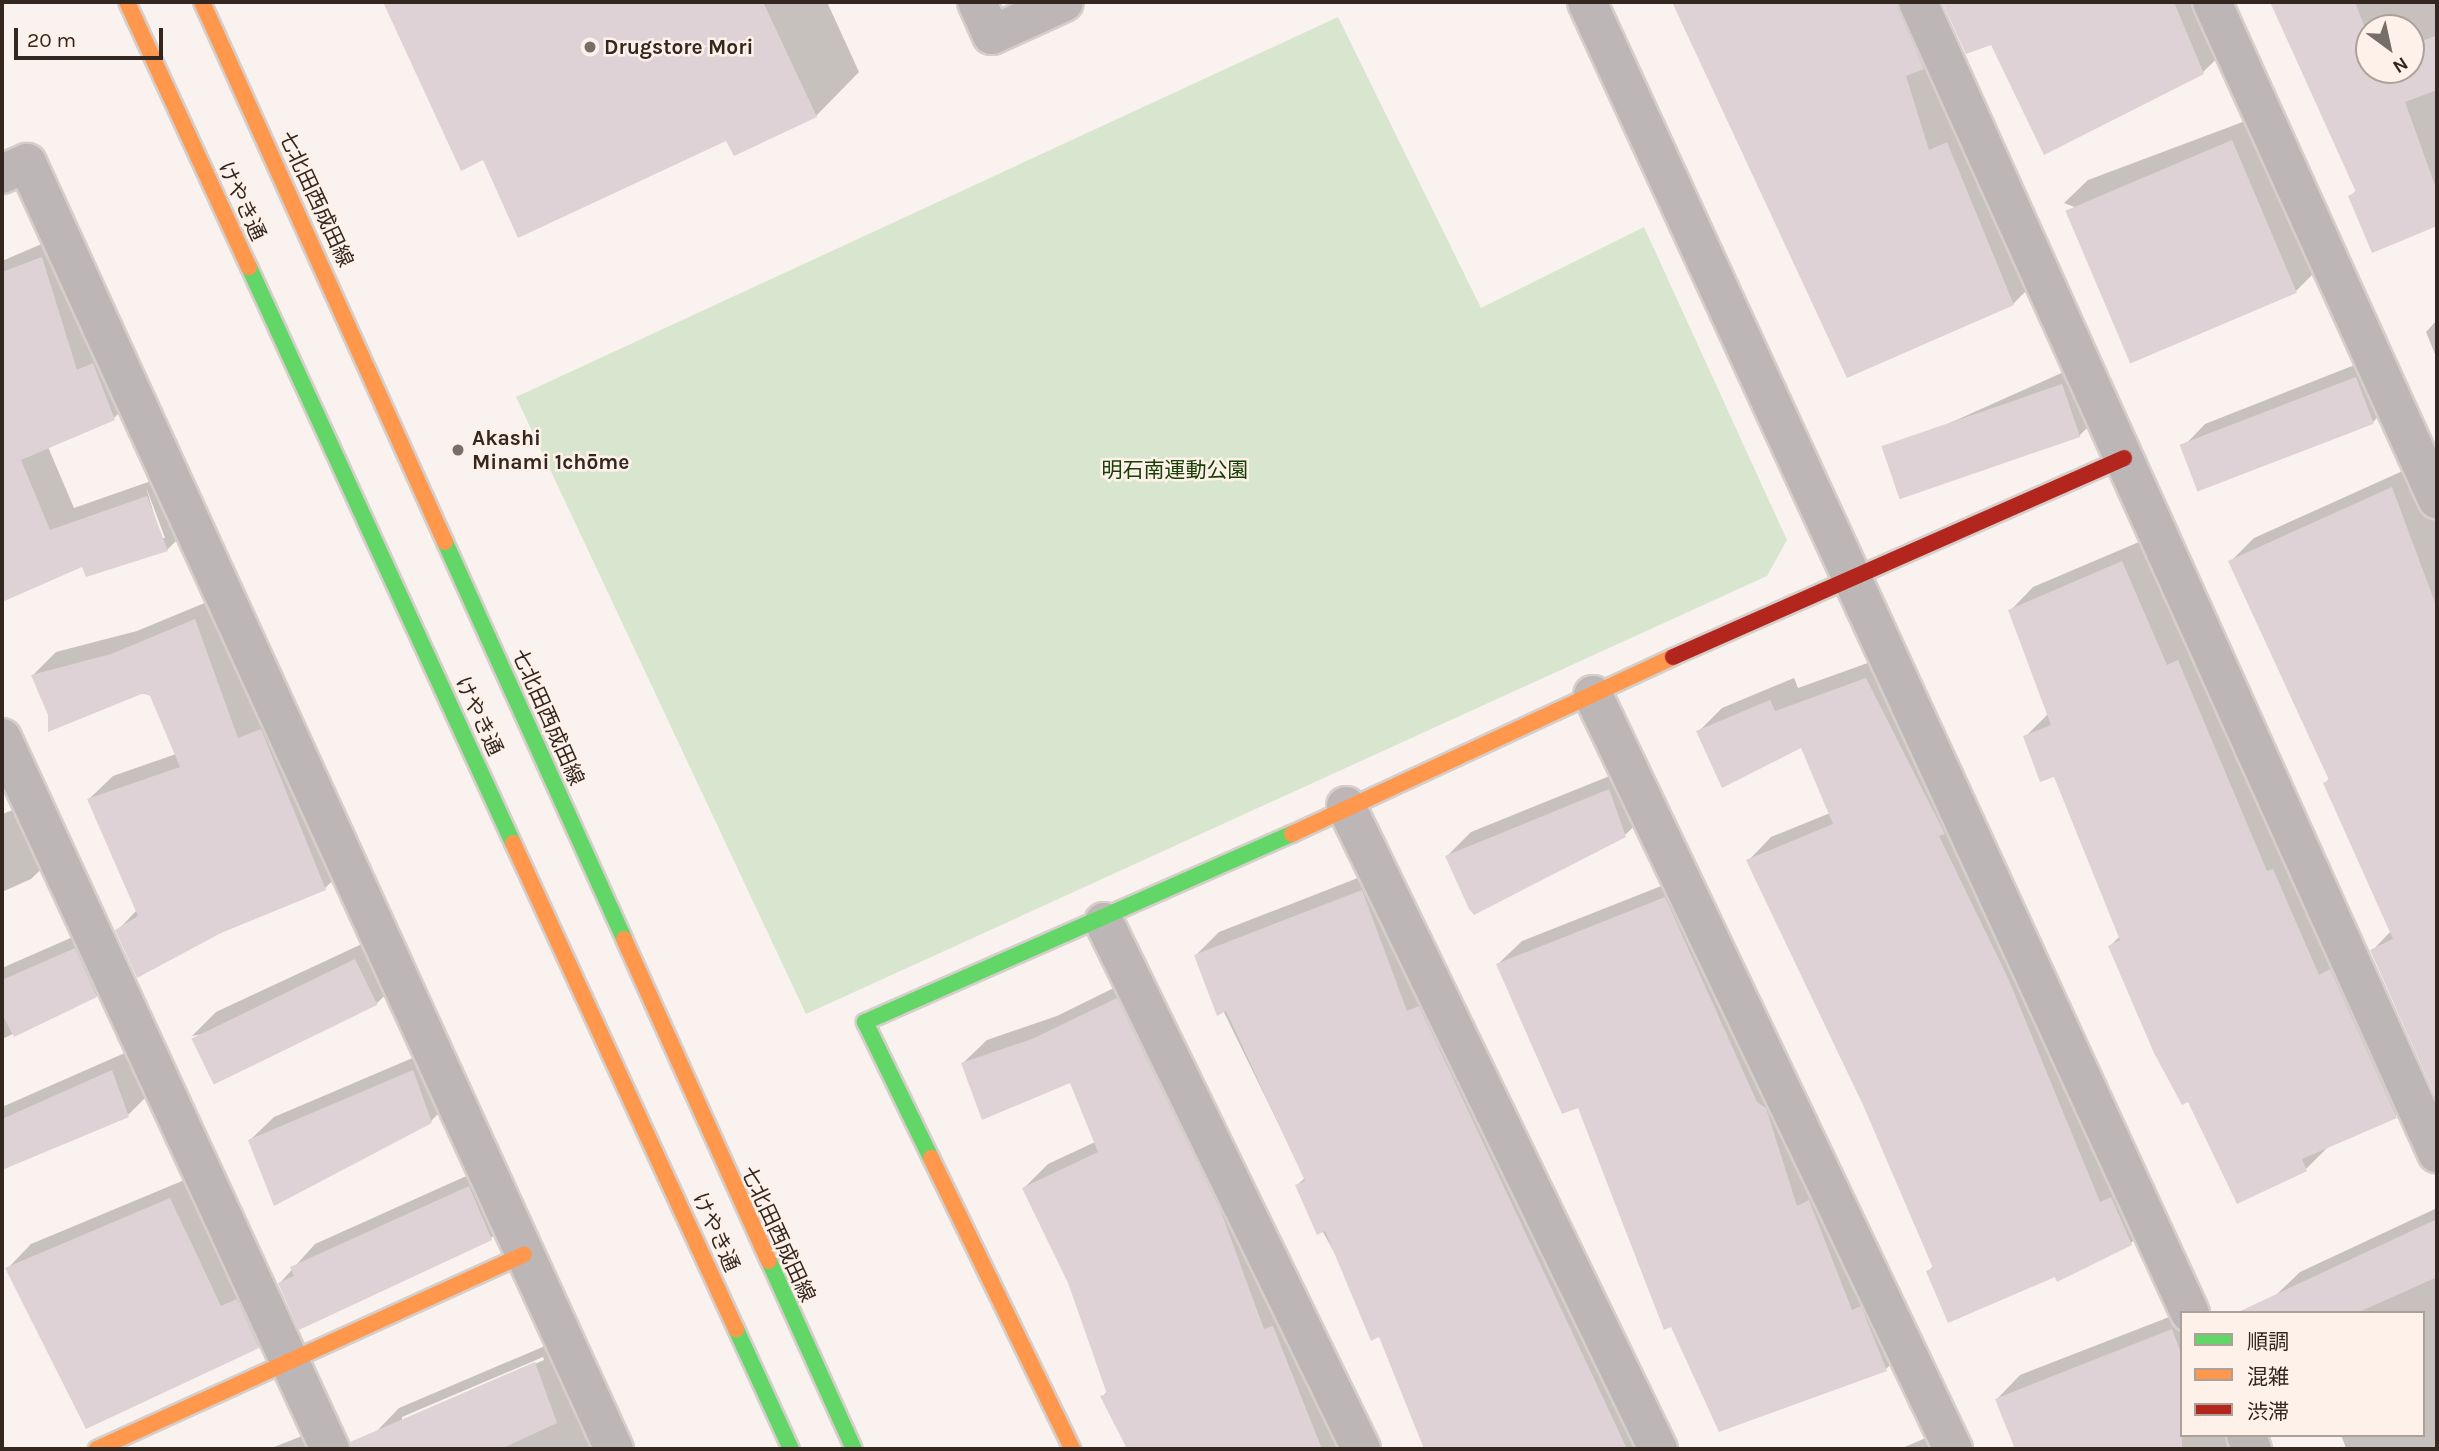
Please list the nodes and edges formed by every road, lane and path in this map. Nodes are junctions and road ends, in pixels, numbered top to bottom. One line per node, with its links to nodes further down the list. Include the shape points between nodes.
1 (127, 2): 23 (street, けやき通)
2 (202, 2): 24 (street, 七北田西成田線)
3 (977, 2): 4 (street, via 992,35)
4 (1064, 2)
5 (1587, 2): 11 (street)
6 (1918, 2): 9 (street)
7 (2211, 2): 10 (street)
8 (2, 174): 17 (street, via 27,163)
9 (2124, 458): 11 (street); 16 (street)
10 (2437, 499)
11 (1850, 575): 12 (street); 18 (street)
12 (1593, 695): 14 (street); 28 (street)
13 (2, 738): 19 (street)
14 (1346, 806): 15 (street); 27 (street)
15 (1104, 922): 25 (street, via 865,1022); 26 (street)
16 (2437, 1153)
17 (524, 1254): 19 (street); 22 (street)
18 (2189, 1311)
19 (289, 1362): 20 (street); 21 (street)
20 (97, 1449)
21 (330, 1449)
22 (614, 1449)
23 (791, 1449)
24 (854, 1449)
25 (1073, 1449)
26 (1361, 1449)
27 (1658, 1449)
28 (1953, 1449)

